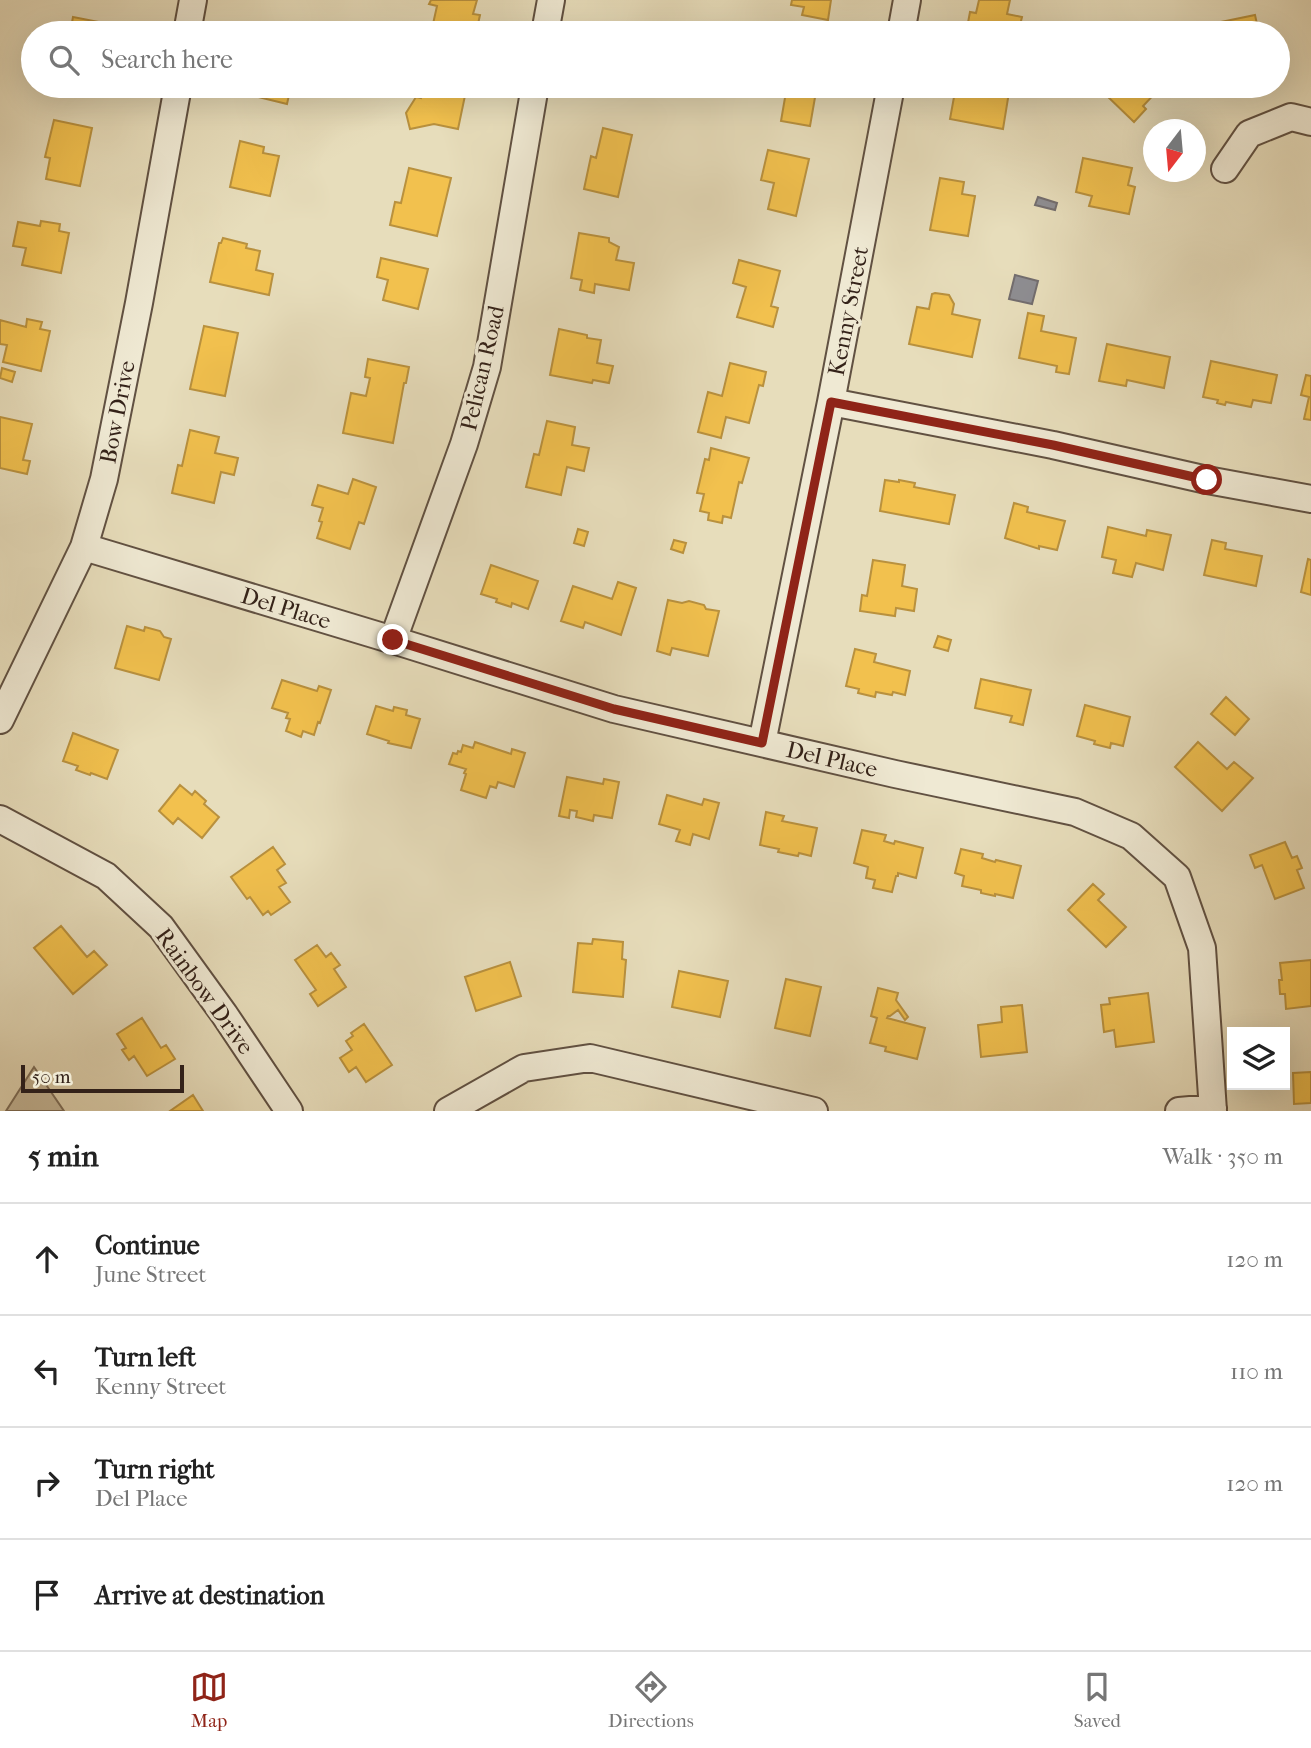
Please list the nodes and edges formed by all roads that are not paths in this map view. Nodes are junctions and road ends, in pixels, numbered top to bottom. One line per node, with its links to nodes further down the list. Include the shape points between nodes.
1 (193, 0): 4 (street)
2 (551, 0): 5 (street)
3 (907, 0): 6 (street)
4 (189, 21)
5 (547, 21)
6 (903, 21)
7 (176, 98): 14 (street, Bow Drive, via 107,466)
8 (534, 98): 15 (street, Pelican Road, via 486,367 464,444)
9 (889, 98): 12 (street, Kenny Street)
10 (1311, 122): 11 (street, via 1290,117 1249,134)
11 (1225, 169)
12 (831, 402): 13 (street); 17 (street, Kenny Street)
13 (1311, 499)
14 (84, 547): 15 (street, Del Place); 16 (street, Bow Drive)
15 (393, 640): 17 (street, Del Place, via 614,709)
16 (0, 720)
17 (762, 743): 19 (street, Del Place, via 1075,812 1131,836 1177,877 1202,948)
18 (0, 819): 20 (street, Rainbow Drive, via 106,876 161,927)
19 (1213, 1110): 23 (street)
20 (289, 1111)
21 (448, 1111): 22 (street, via 524,1068 590,1058)
22 (814, 1111)
23 (1179, 1111)

